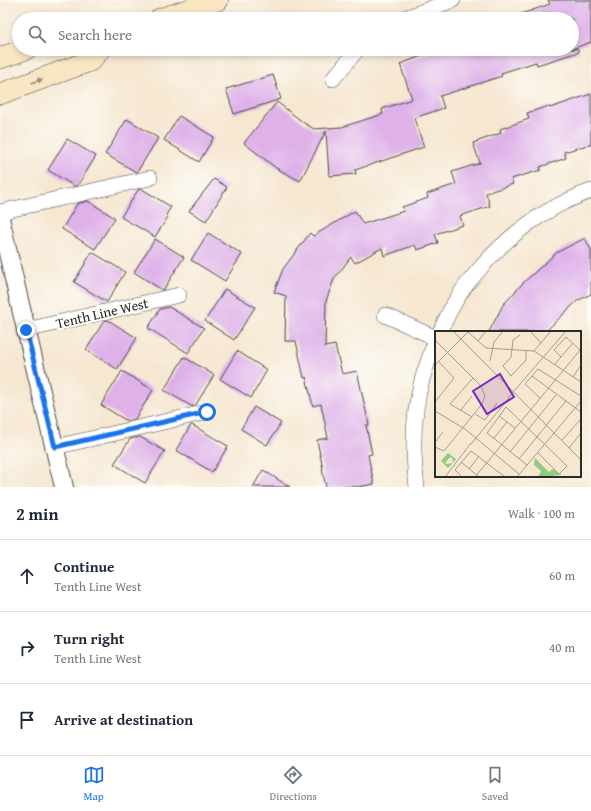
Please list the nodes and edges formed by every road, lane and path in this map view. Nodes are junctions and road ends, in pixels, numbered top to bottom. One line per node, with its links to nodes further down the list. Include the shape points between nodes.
1 (218, 0): 3 (main road)
2 (453, 0): 4 (street)
3 (181, 12)
4 (421, 12)
5 (12, 54): 8 (main road)
6 (94, 56): 10 (main road, one-way to 6, via 90,61)
7 (352, 56): 9 (street)
8 (0, 58)
9 (333, 79)
10 (0, 94)
11 (150, 178): 13 (street)
12 (591, 191): 18 (street, via 534,220 503,245 468,283 455,301)
13 (0, 212)
14 (0, 218): 17 (street)
15 (179, 295): 17 (street, Tenth Line West)
16 (385, 316): 19 (street)
17 (26, 330): 22 (street)
18 (440, 331)
19 (435, 339)
20 (435, 342): 24 (street, via 422,380 414,426 413,452)
21 (207, 412): 22 (street)
22 (55, 447): 23 (street)
23 (64, 487)
24 (418, 487)

